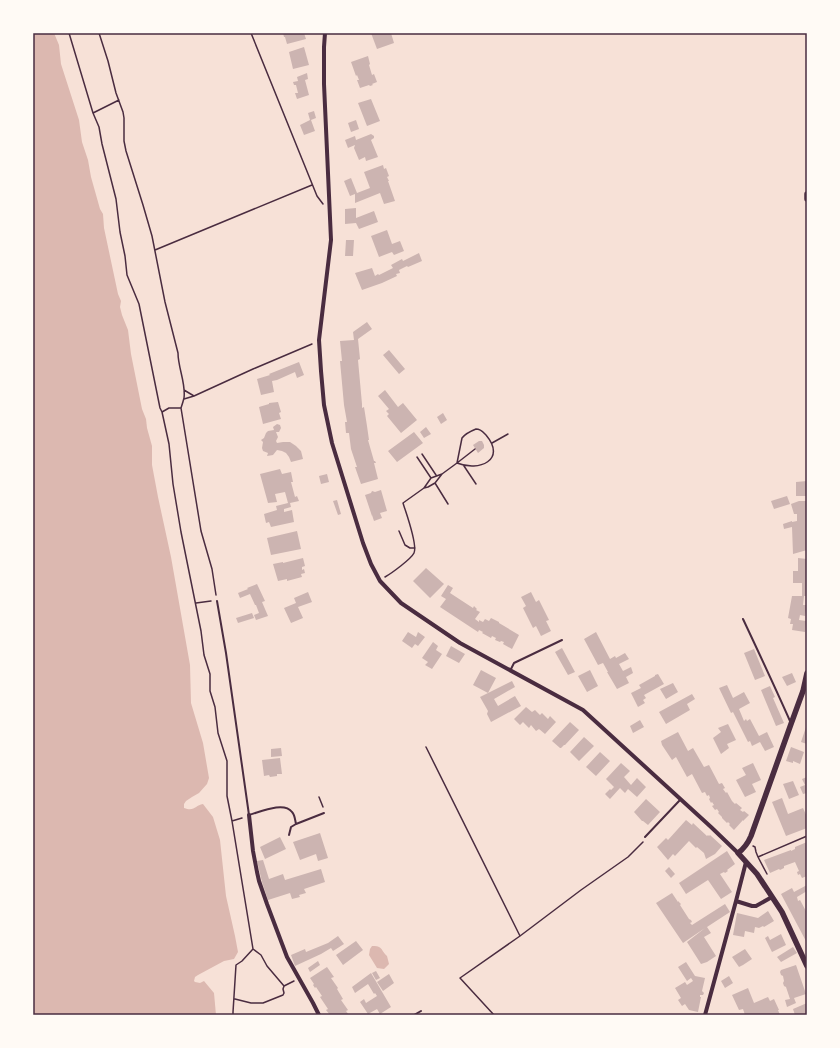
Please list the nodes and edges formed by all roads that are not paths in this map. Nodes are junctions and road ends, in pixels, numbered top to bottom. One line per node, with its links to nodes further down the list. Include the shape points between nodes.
1 (325, 33): 7 (street, via 324,84 331,240 319,340 324,405 332,443 363,543 380,581 401,603 460,643)
2 (807, 194): 3 (street)
3 (807, 199)
4 (217, 601): 12 (lane)
5 (743, 619): 9 (lane)
6 (562, 640): 7 (lane, via 514,663)
7 (510, 670): 10 (street, via 583,710)
8 (807, 673): 9 (street)
9 (791, 724): 16 (street, via 749,842)
10 (680, 799): 15 (lane); 16 (street)
11 (324, 813): 13 (lane)
12 (248, 816): 13 (lane, via 280,807 293,812); 22 (street, via 259,882 287,957)
13 (296, 824): 14 (lane, via 291,827)
14 (289, 835)
15 (645, 837)
16 (738, 853): 17 (street)
17 (746, 862): 18 (street); 19 (street)
18 (772, 897): 19 (street, via 756,906); 20 (street, via 782,912)
19 (736, 901): 24 (street)
20 (807, 966)
21 (421, 1011): 23 (lane)
22 (319, 1015)
23 (414, 1015)
24 (705, 1015)

